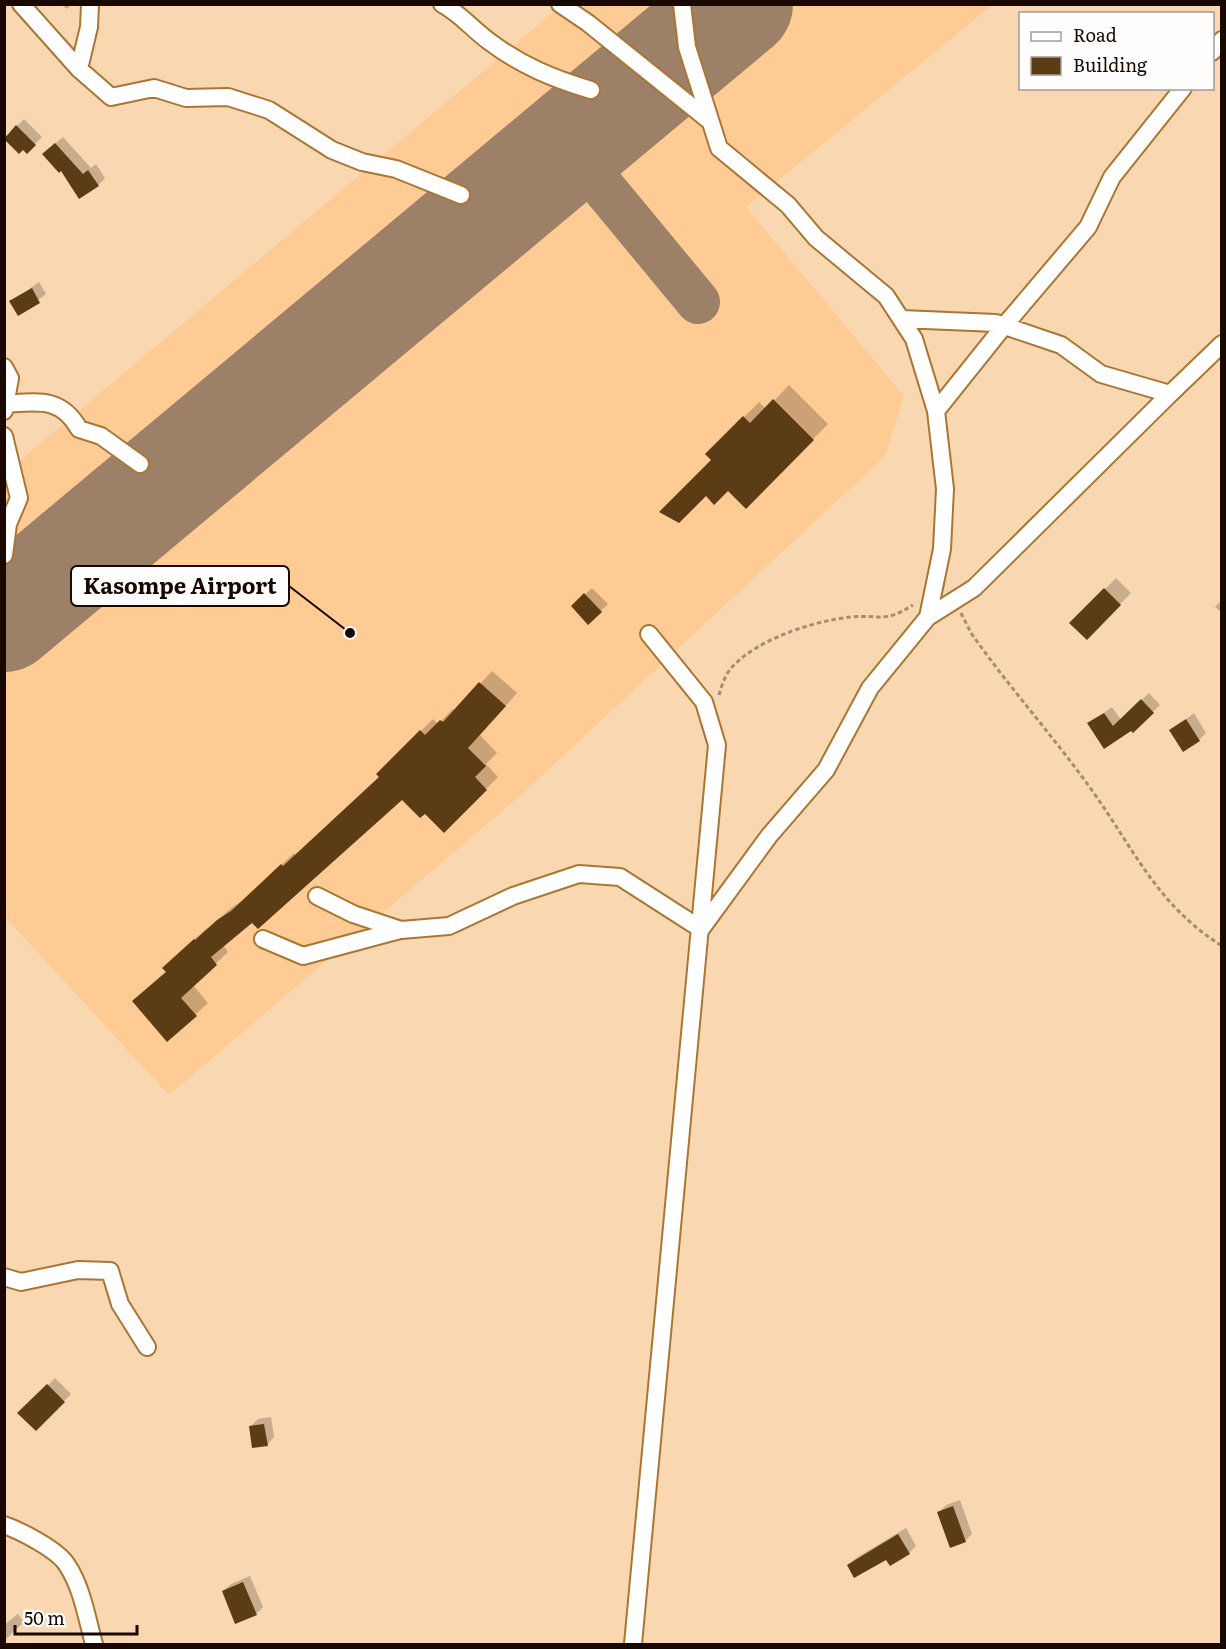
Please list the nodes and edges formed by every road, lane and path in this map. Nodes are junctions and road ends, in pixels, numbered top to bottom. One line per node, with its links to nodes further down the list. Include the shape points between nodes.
1 (21, 4): 6 (street)
2 (90, 4): 6 (street, via 90,27)
3 (442, 4): 7 (street, via 489,42 547,76)
4 (560, 4): 9 (street)
5 (682, 4): 9 (street, via 687,47)
6 (79, 69): 10 (street, via 111,97 154,88 186,98 228,97 269,110 332,150 396,169)
7 (591, 90)
8 (1181, 90): 12 (street, via 1112,177 1088,227)
9 (711, 122): 11 (street, via 719,148 788,205 816,238 886,296)
10 (461, 195)
11 (902, 319): 12 (street); 17 (street, via 914,339)
12 (1004, 326): 15 (street, via 1061,345 1101,375); 17 (street)
13 (1221, 344): 15 (street)
14 (4, 367): 16 (street, via 10,378)
15 (1170, 394): 22 (street)
16 (5, 407): 19 (street, via 33,400 58,408 72,416 79,429 101,436)
17 (936, 411): 21 (street, via 945,489)
18 (6, 446): 20 (street, via 19,498 8,524)
19 (140, 464)
20 (4, 555)
21 (936, 585): 23 (street); 25 (path, via 896,616 811,624 750,652 726,676)
22 (957, 601): 23 (street); 30 (path, via 971,633 1092,790 1172,907)
23 (928, 617): 27 (street, via 870,688 826,770 769,836)
24 (649, 634): 25 (street, via 704,702)
25 (712, 729): 27 (street, via 717,745)
26 (316, 896): 28 (street, via 352,914)
27 (701, 929): 28 (street, via 620,877 579,874 513,896 449,926); 35 (street)
28 (401, 930): 29 (street, via 303,956)
29 (263, 939)
30 (1221, 946)
31 (4, 1277): 32 (street, via 21,1282 78,1270 110,1271 120,1304)
32 (147, 1347)
33 (4, 1525): 34 (street, via 25,1532 67,1563)
34 (94, 1644)
35 (633, 1644)

